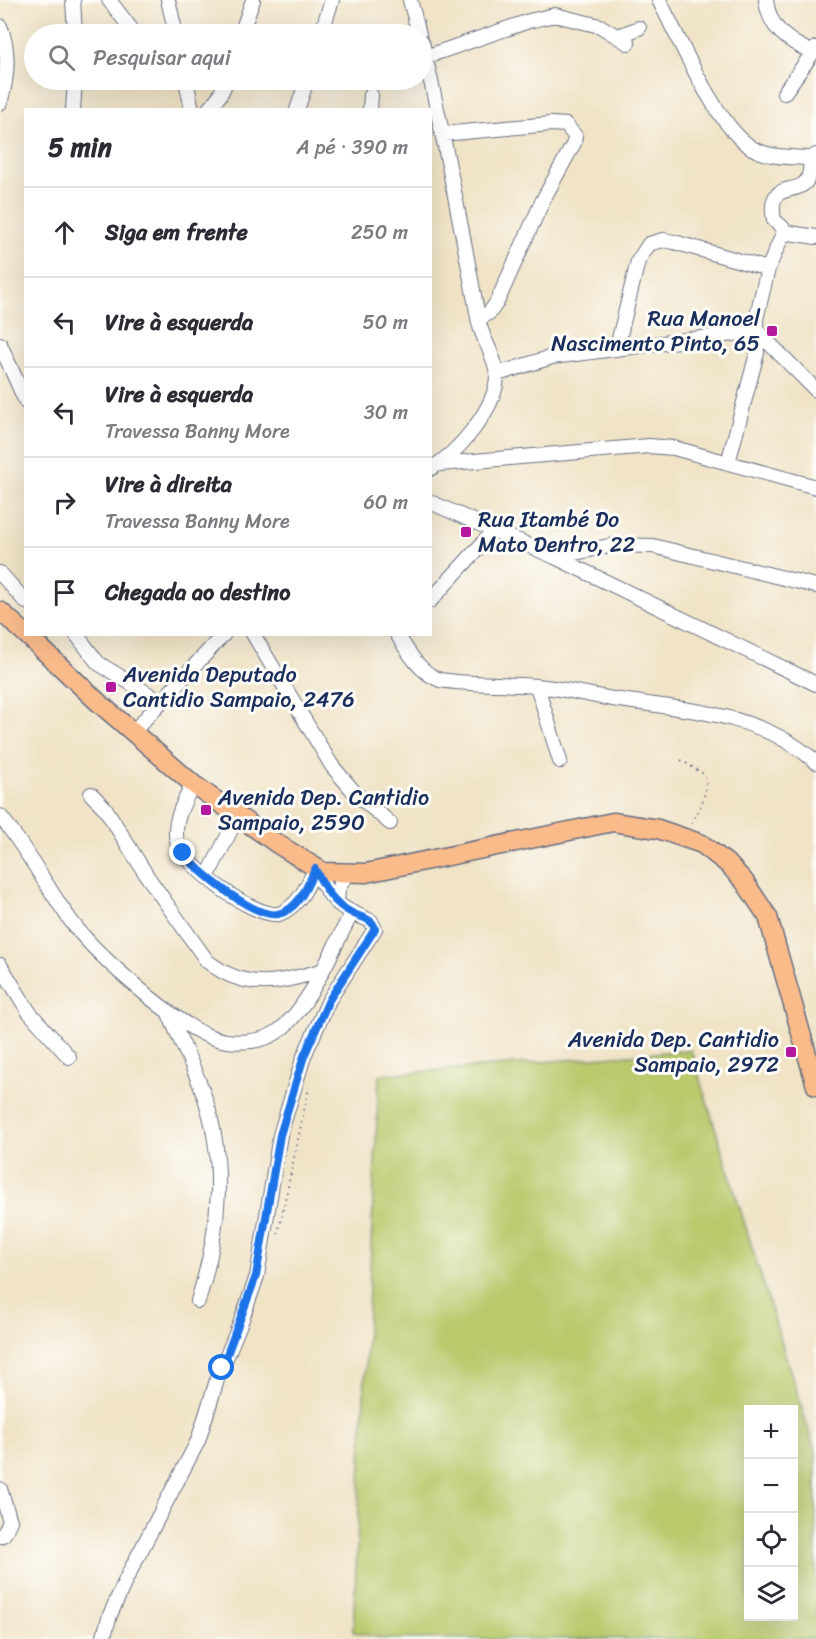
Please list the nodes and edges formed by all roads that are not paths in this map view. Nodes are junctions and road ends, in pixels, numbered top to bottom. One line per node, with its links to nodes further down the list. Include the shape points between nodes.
1 (73, 0): 9 (street)
2 (109, 0): 10 (street)
3 (168, 0): 11 (street)
4 (253, 0): 12 (street)
5 (332, 0): 13 (street)
6 (410, 0): 14 (street)
7 (659, 0): 31 (street, via 735,134 753,148 774,156)
8 (766, 0): 17 (street, via 771,23 792,42)
9 (74, 24)
10 (127, 24)
11 (174, 24)
12 (245, 24)
13 (324, 24)
14 (416, 24)
15 (0, 26): 25 (street, via 7,63)
16 (639, 28): 18 (street, via 623,39 600,26 547,15)
17 (814, 51): 24 (street)
18 (432, 55)
19 (432, 89): 30 (street)
20 (74, 90): 26 (street)
21 (188, 90): 27 (street)
22 (222, 90): 28 (street)
23 (304, 90): 29 (street)
24 (784, 93)
25 (0, 103)
26 (73, 108)
27 (192, 108)
28 (210, 108)
29 (298, 108)
30 (442, 134): 35 (street); 35 (street, via 566,125 575,136 497,302)
31 (813, 157): 32 (street, via 803,184 779,191 775,196 774,220)
32 (783, 232): 33 (street); 34 (street)
33 (816, 237)
34 (768, 269): 36 (street, via 756,319); 38 (street, via 674,242 649,244 638,261)
35 (479, 319): 39 (street)
36 (757, 331): 38 (street); 40 (street); 42 (street, via 758,352)
37 (0, 344): 41 (street)
38 (616, 347): 39 (street, via 552,357)
39 (498, 373): 43 (street, via 477,426)
40 (816, 390)
41 (24, 398)
42 (728, 463): 43 (street, via 674,448 649,446); 44 (street)
43 (435, 466)
44 (816, 487)
45 (432, 503): 46 (street)
46 (494, 531): 47 (street); 50 (street)
47 (555, 557): 49 (street, via 614,544 653,546); 59 (street)
48 (0, 573): 51 (street)
49 (816, 586)
50 (432, 599)
51 (24, 600)
52 (0, 611): 53 (main road)
53 (24, 632)
54 (28, 636): 62 (main road)
55 (78, 636): 61 (street, via 98,663)
56 (222, 636): 61 (street)
57 (253, 636): 69 (street, via 332,766 355,793)
58 (400, 636): 60 (street, via 417,664 440,680)
59 (816, 684)
60 (537, 686): 63 (street); 64 (street, via 723,716 779,737)
61 (161, 702): 62 (street)
62 (132, 733): 65 (main road)
63 (560, 761)
64 (816, 762)
65 (193, 784): 68 (main road); 72 (street, via 181,810 177,840 192,865)
66 (91, 794): 76 (street, via 105,808 202,954 217,969 234,979 267,983)
67 (0, 816): 77 (street, via 75,926 117,970)
68 (238, 816): 70 (main road); 72 (street)
69 (390, 823)
70 (315, 869): 71 (main road); 72 (street, via 306,891 284,912 274,915 246,904); 73 (street, via 330,898)
71 (346, 874): 73 (street, via 338,889); 79 (main road, via 613,822 658,829 702,844 729,865 768,917)
72 (207, 876)
73 (337, 903): 74 (street)
74 (358, 916): 76 (street); 83 (street, via 374,924 373,935 329,1000 296,1079 280,1135 256,1276 198,1442 128,1575)
75 (0, 965): 78 (street, via 29,1012)
76 (321, 971): 77 (street, via 290,1020 278,1031 259,1039 238,1042 212,1037)
77 (167, 1009): 80 (street, via 201,1088 220,1183 218,1218)
78 (69, 1057)
79 (816, 1086)
80 (198, 1301)
81 (0, 1489): 82 (street, via 10,1521)
82 (0, 1536)
83 (102, 1639)

